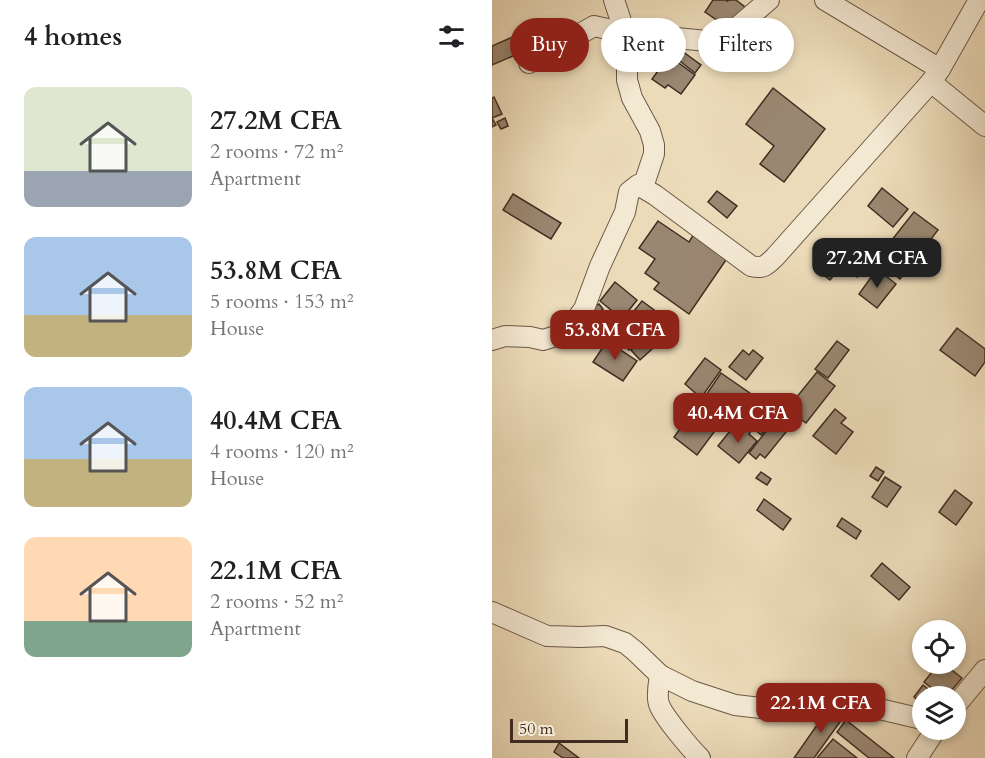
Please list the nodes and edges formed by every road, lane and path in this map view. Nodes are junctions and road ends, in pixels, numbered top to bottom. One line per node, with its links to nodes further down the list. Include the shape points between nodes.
1 (614, 0): 5 (street)
2 (769, 0): 6 (street, via 728,34 707,41)
3 (825, 0): 8 (street)
4 (979, 0): 8 (street)
5 (620, 18)
6 (686, 39)
7 (627, 72): 10 (street, via 632,98 654,145)
8 (936, 76): 9 (street); 10 (street, via 775,257 759,268)
9 (985, 126)
10 (643, 187): 11 (street, via 638,185 629,192 625,212 584,309 573,324 559,335 543,340 505,336)
11 (492, 340)
12 (492, 612): 14 (street, via 547,636 605,636 625,643)
13 (985, 670): 15 (street)
14 (660, 675): 16 (street, via 735,705 769,709 862,703); 18 (street, via 658,702 662,711)
15 (966, 693)
16 (912, 717)
17 (929, 740): 19 (street)
18 (700, 758)
19 (917, 758)

